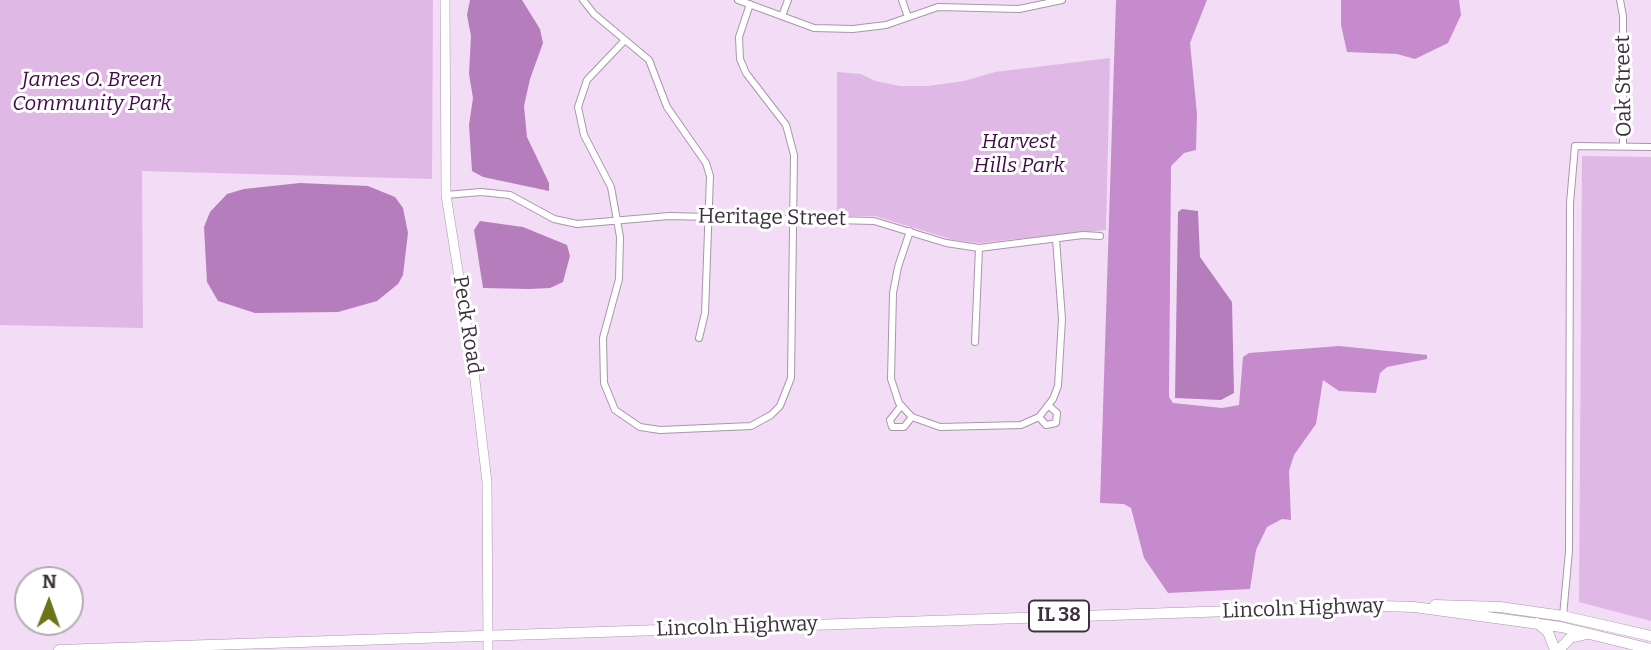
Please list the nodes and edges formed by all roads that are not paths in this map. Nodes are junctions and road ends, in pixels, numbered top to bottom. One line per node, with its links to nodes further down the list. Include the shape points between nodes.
1 (445, 0): 15 (street, Peck Road)
2 (583, 0): 12 (street)
3 (738, 0): 8 (street)
4 (788, 0): 10 (street)
5 (902, 0): 11 (street)
6 (1062, 0): 9 (street, via 1026,8)
7 (1620, 0): 13 (street, Oak Street)
8 (750, 4): 10 (street); 17 (street, via 740,31 739,54 746,73 792,138)
9 (986, 4): 11 (street, via 938,7)
10 (782, 16): 11 (street, via 814,28 853,29)
11 (908, 17)
12 (625, 40): 16 (street, via 649,60 667,107 706,163 710,176); 18 (street, via 587,80 578,107 584,135 611,187)
13 (1623, 146): 14 (street, Oak Street); 30 (street, via 1575,146 1570,203 1569,551)
14 (1651, 147)
15 (446, 195): 18 (street, Heritage Street, via 496,192 568,223); 33 (street, Peck Road, via 487,482)
16 (708, 217): 17 (street, Heritage Street); 18 (street, Heritage Street); 23 (street, via 705,313)
17 (793, 219): 18 (street, via 787,394 771,415 751,426 690,430 640,427 623,418 604,383 603,338 619,279); 19 (street, Heritage Street, via 874,221)
18 (617, 221)
19 (911, 231): 22 (street, Heritage Street); 26 (street, via 898,267 891,322 891,379)
20 (1100, 236): 21 (street, Heritage Street)
21 (1056, 239): 22 (street, Heritage Street); 25 (street, via 1062,293 1060,355 1058,386)
22 (979, 248): 24 (street)
23 (699, 338)
24 (975, 342)
25 (1048, 405): 28 (street); 28 (street, via 1057,413 1056,423 1046,425)
26 (901, 406): 27 (street); 27 (street, via 890,420 892,427 904,427)
27 (912, 417): 28 (street, via 940,428 1004,428)
28 (1039, 417)
29 (1414, 607): 30 (main road, Lincoln Highway / IL 38, via 1456,603); 31 (main road, Lincoln Highway / IL 38); 33 (main road, Lincoln Highway / IL 38)
30 (1563, 616): 34 (main road, Lincoln Highway / IL 38)
31 (1537, 623): 32 (main road, Lincoln Highway / IL 38); 38 (main road)
32 (1593, 633): 35 (main road, Lincoln Highway / IL 38); 38 (main road, via 1570,638)
33 (488, 636): 36 (main road, Lincoln Highway / IL 38); 37 (street, Peck Road)
34 (1651, 636)
35 (1651, 649)
36 (59, 650)
37 (488, 650)
38 (1557, 650)

